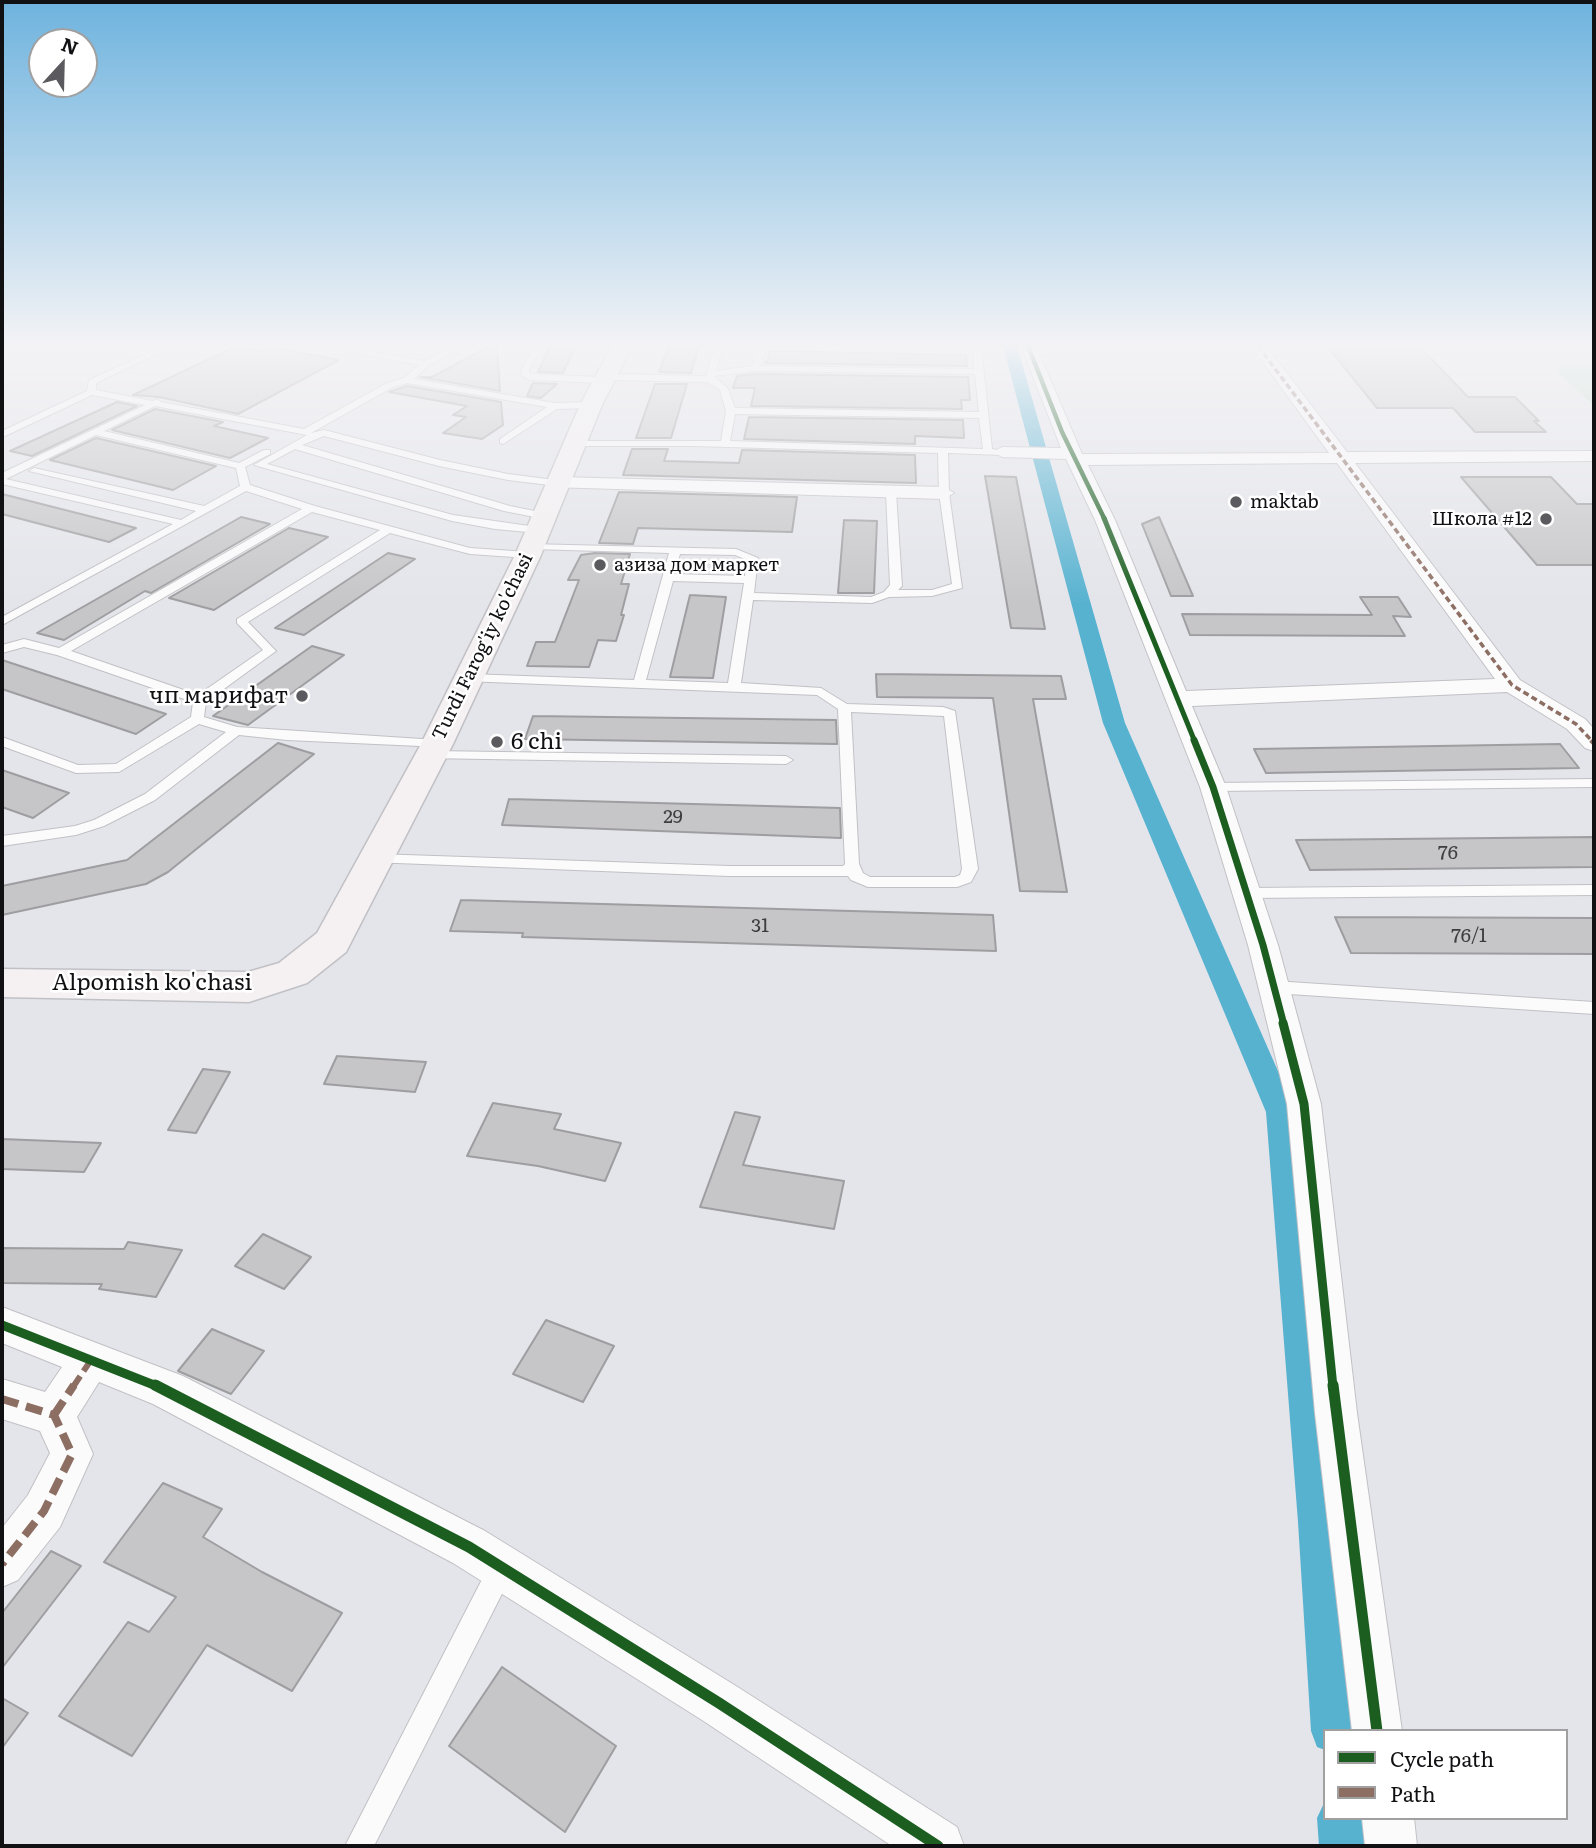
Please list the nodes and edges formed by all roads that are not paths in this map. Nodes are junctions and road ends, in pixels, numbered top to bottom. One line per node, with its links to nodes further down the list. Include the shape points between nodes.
1 (94, 432): 20 (lane); 21 (lane)
2 (307, 432): 20 (lane)
3 (517, 432): 9 (lane)
4 (580, 432): 10 (street, Turdi Farog'iy ko'chasi)
5 (727, 432): 12 (lane)
6 (990, 432): 14 (lane)
7 (1064, 432): 16 (street)
8 (1323, 432): 17 (street)
9 (503, 442)
10 (575, 444): 12 (lane); 22 (street, Turdi Farog'iy ko'chasi)
11 (293, 445): 18 (lane); 22 (lane, via 324,433 439,463); 29 (lane, via 508,509)
12 (725, 445): 13 (lane)
13 (943, 451): 14 (lane); 24 (lane)
14 (998, 452): 16 (street)
15 (1594, 456): 17 (street)
16 (1074, 457): 17 (street); 42 (street, via 1105,520)
17 (1343, 458): 40 (street)
18 (259, 465): 20 (lane); 29 (lane)
19 (34, 471): 26 (lane)
20 (242, 476): 25 (lane); 26 (lane)
21 (2, 479): 27 (lane)
22 (558, 483): 23 (street); 29 (street, Turdi Farog'iy ko'chasi)
23 (891, 492): 24 (street); 33 (lane, via 895,586)
24 (944, 493): 33 (lane, via 958,586 932,593)
25 (311, 508): 28 (lane); 37 (lane)
26 (206, 510): 27 (lane)
27 (183, 523): 35 (lane)
28 (388, 529): 29 (lane, via 470,551); 43 (lane, via 241,621 270,651)
29 (536, 537): 30 (lane); 38 (street, Turdi Farog'iy ko'chasi)
30 (675, 551): 31 (lane); 32 (lane, via 747,555 753,558)
31 (668, 577): 32 (lane); 39 (lane)
32 (749, 580): 34 (lane)
33 (888, 594): 34 (lane, via 872,600)
34 (746, 596): 41 (lane)
35 (2, 622)
36 (2, 649): 37 (lane, via 24,643)
37 (61, 652): 43 (lane)
38 (469, 678): 39 (lane); 50 (street, Turdi Farog'iy ko'chasi)
39 (639, 684): 41 (lane)
40 (1512, 685): 42 (street); 46 (street)
41 (734, 686): 44 (lane, via 821,692)
42 (1176, 699): 53 (street)
43 (200, 700): 45 (lane)
44 (844, 708): 56 (lane); 56 (lane, via 950,714 971,869 957,882 868,882 856,876)
45 (197, 719): 47 (lane); 48 (lane, via 111,769 76,769)
46 (1585, 725): 49 (street)
47 (236, 731): 50 (lane); 54 (lane, via 150,797 99,823)
48 (2, 741)
49 (1594, 743)
50 (434, 749): 51 (lane); 55 (street, Turdi Farog'iy ko'chasi)
51 (786, 760)
52 (1594, 783): 53 (lane)
53 (1213, 787): 58 (street)
54 (2, 841)
55 (376, 859): 56 (lane, via 729,871 848,871); 59 (street, Turdi Farog'iy ko'chasi)
56 (852, 864)
57 (1594, 890): 58 (lane)
58 (1247, 894): 61 (street)
59 (332, 942): 60 (street, Alpomish ko'chasi, via 293,973 249,987)
60 (2, 983)
61 (1274, 987): 62 (lane); 69 (street, via 1304,1104 1336,1413)
62 (1594, 1008)
63 (2, 1325): 64 (street)
64 (91, 1360): 66 (street); 68 (street, via 168,1390)
65 (2, 1399): 66 (street)
66 (54, 1415): 67 (street, via 72,1454 44,1511)
67 (2, 1564)
68 (502, 1567): 71 (lane); 72 (street)
69 (1377, 1729)
70 (1388, 1820): 73 (street)
71 (359, 1846)
72 (938, 1846)
73 (1391, 1846)

